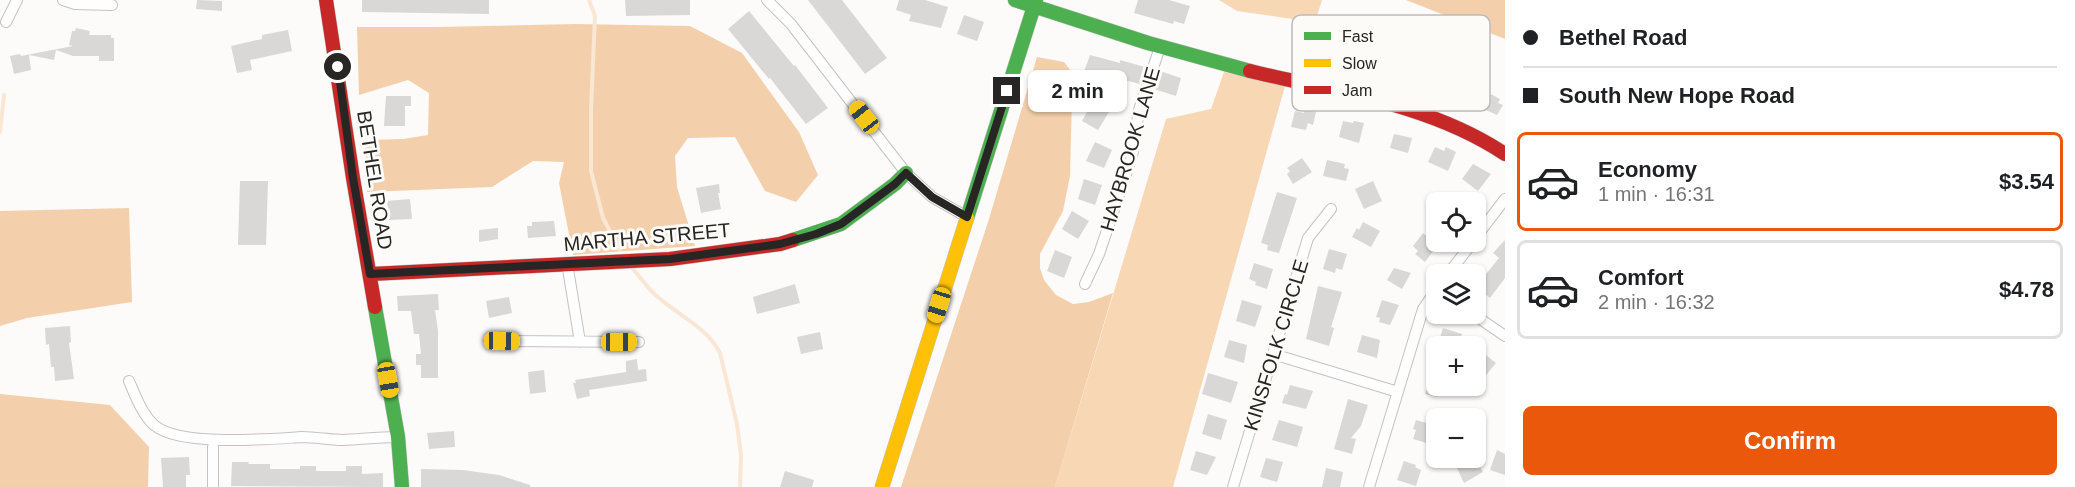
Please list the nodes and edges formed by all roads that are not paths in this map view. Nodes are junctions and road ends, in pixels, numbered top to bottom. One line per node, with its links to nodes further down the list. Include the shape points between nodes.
1 (18, 0): 8 (street)
2 (63, 0): 7 (street)
3 (326, 0): 21 (street, BETHEL ROAD)
4 (768, 0): 13 (street, via 791,24)
5 (1015, 0): 6 (street)
6 (1035, 3): 9 (street); 16 (street)
7 (112, 5)
8 (6, 22)
9 (1160, 47): 10 (street); 22 (street, HAYBROOK LANE, via 1139,110 1133,152)
10 (1292, 81)
11 (1415, 111): 12 (street, via 1454,123)
12 (1505, 154)
13 (906, 173): 16 (street, via 932,197); 19 (street, MARTHA STREET, via 841,224 780,244 670,259)
14 (1505, 199): 17 (street)
15 (1331, 208): 29 (street, KINSFOLK CIRCLE, via 1308,238)
16 (967, 217): 36 (street)
17 (1486, 224)
18 (1465, 252): 20 (street)
19 (567, 264): 21 (street, MARTHA STREET); 27 (street)
20 (1456, 264)
21 (370, 274): 32 (street, BETHEL ROAD)
22 (1085, 284)
23 (1426, 305): 31 (street)
24 (1486, 323): 25 (street)
25 (1505, 336)
26 (502, 341): 27 (street)
27 (580, 342): 28 (street)
28 (639, 342)
29 (1273, 354): 31 (street); 37 (street, KINSFOLK CIRCLE)
30 (129, 381): 32 (street, via 153,424 171,434 266,440)
31 (1398, 392): 38 (street)
32 (398, 438): 35 (street, BETHEL ROAD)
33 (213, 447): 34 (street)
34 (213, 487)
35 (402, 487)
36 (882, 487)
37 (1233, 487)
38 (1370, 487)

